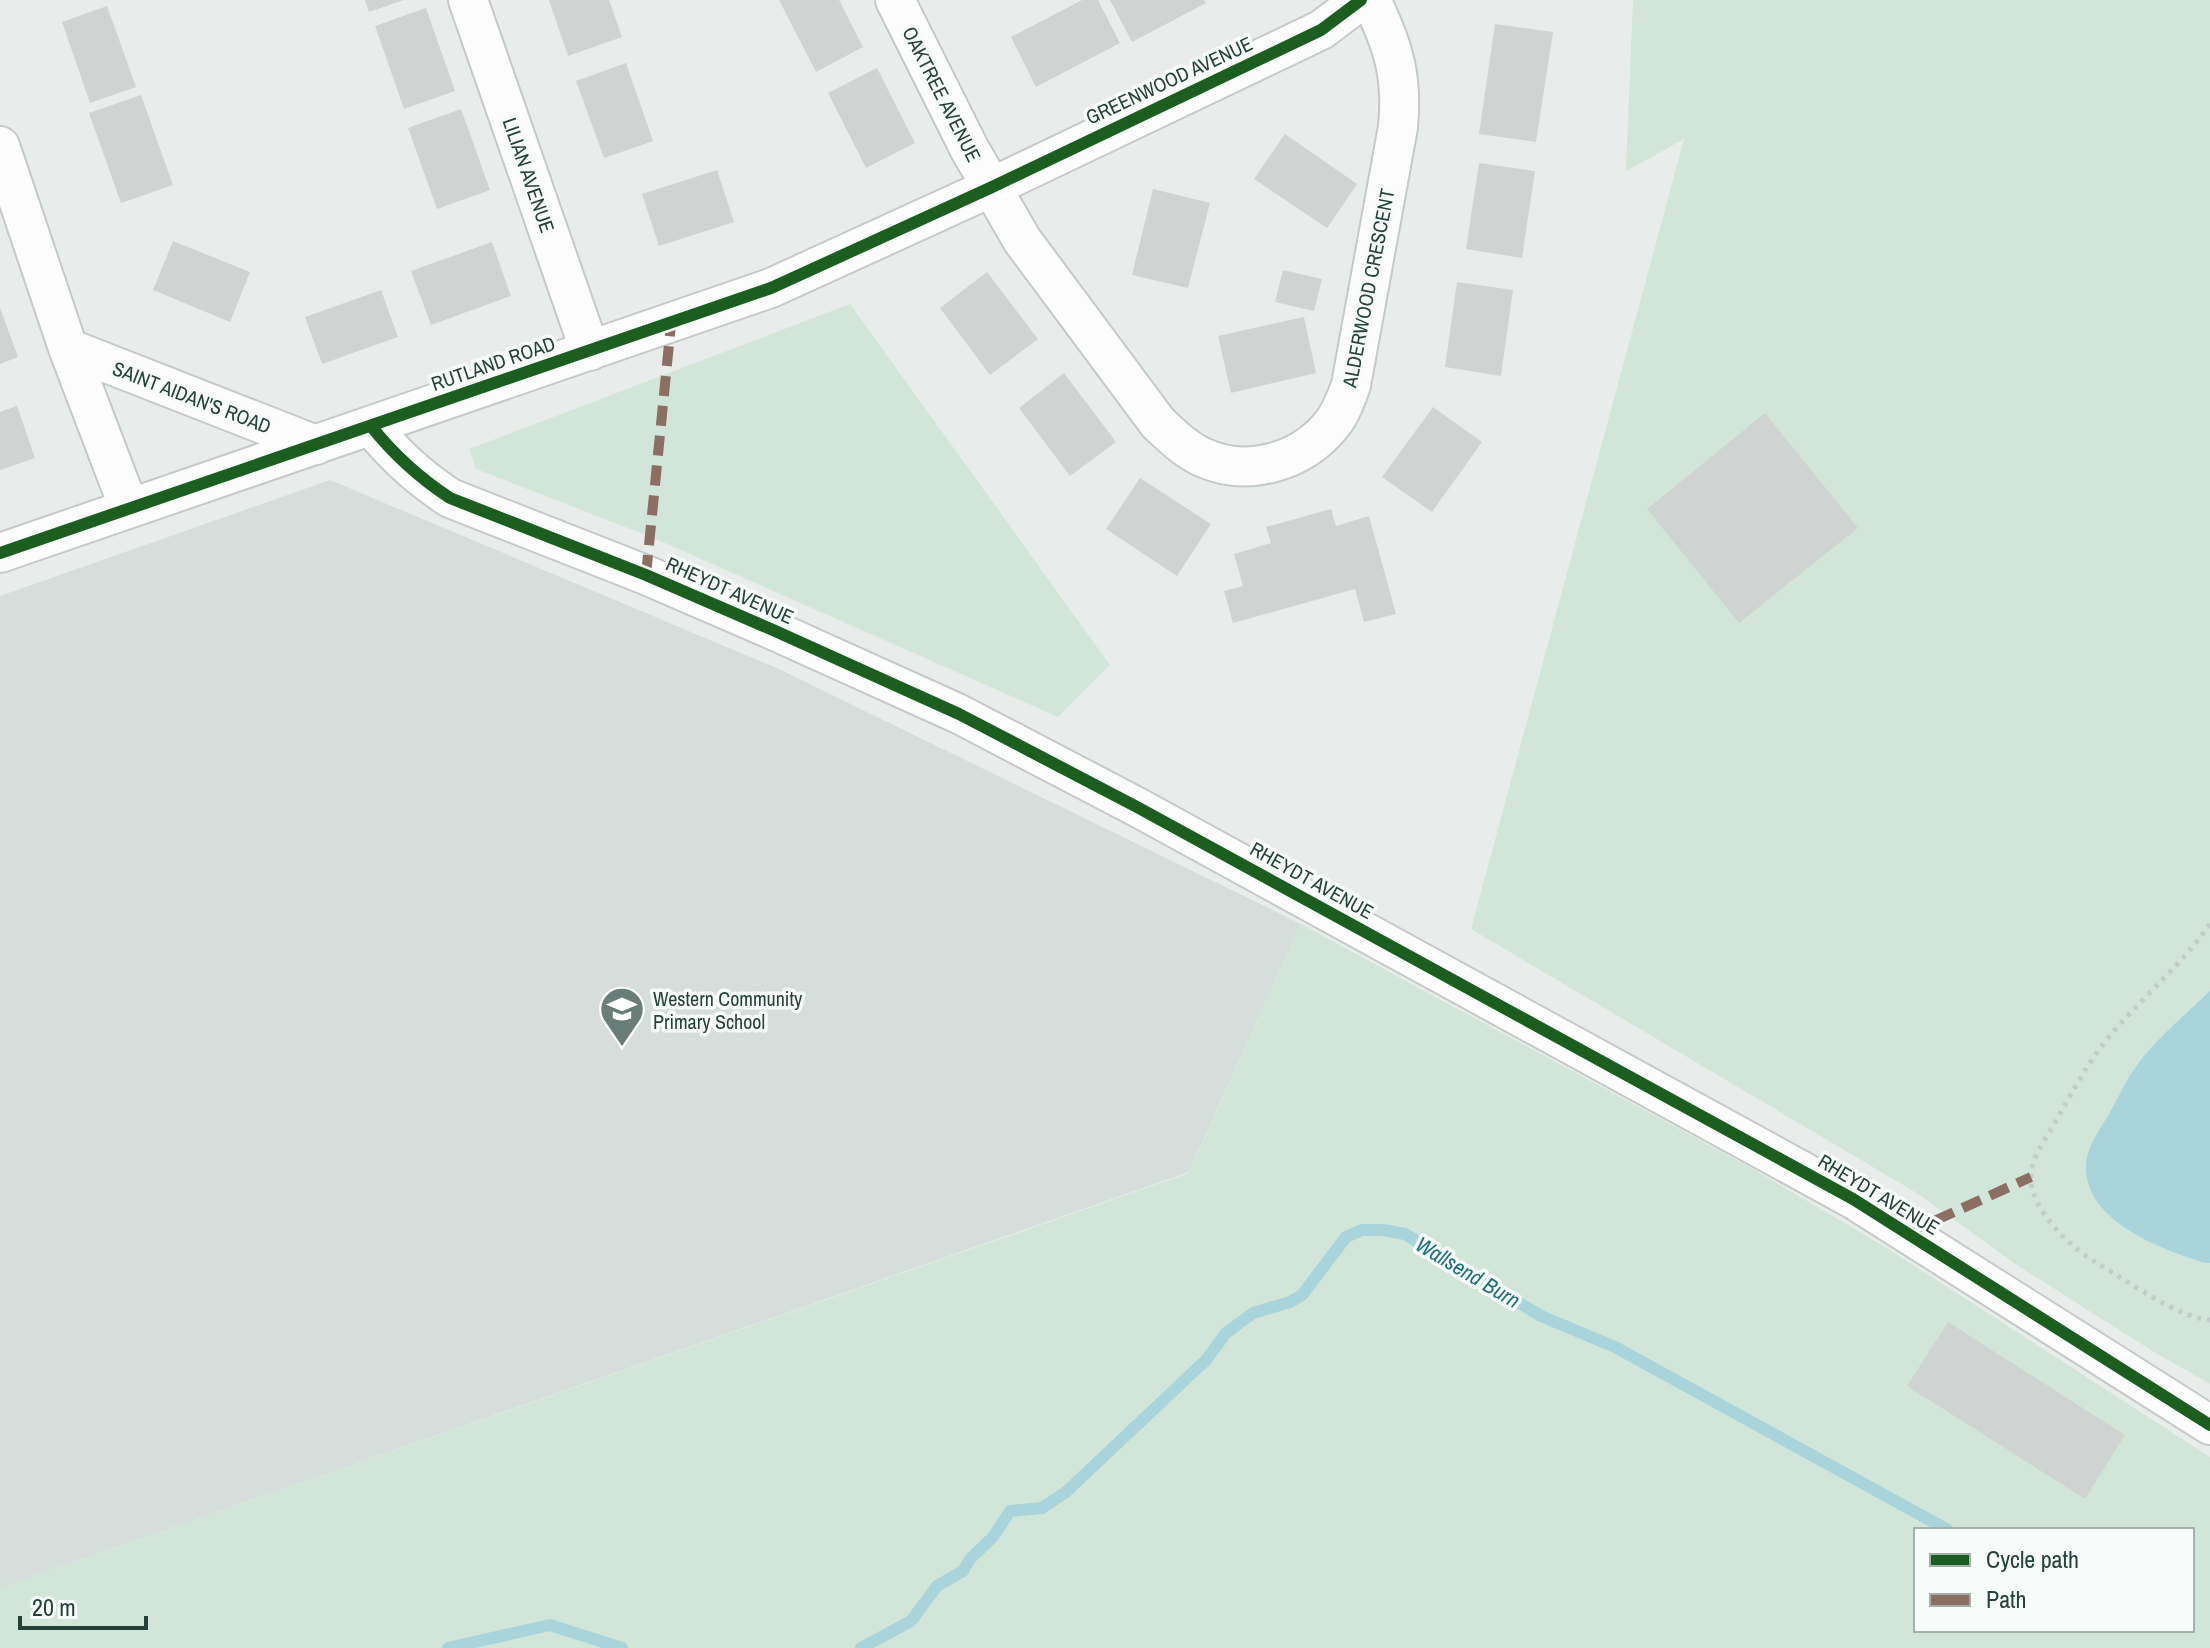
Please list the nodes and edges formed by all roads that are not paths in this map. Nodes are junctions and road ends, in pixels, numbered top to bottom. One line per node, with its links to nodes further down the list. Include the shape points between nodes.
1 (468, 0): 8 (street, LILIAN AVENUE)
2 (895, 0): 6 (street, OAKTREE AVENUE)
3 (1361, 0): 6 (street, GREENWOOD AVENUE, via 1321,30)
4 (1371, 0): 6 (street, ALDERWOOD CRESCENT, via 1398,68 1401,98 1371,279 1344,405 1317,439 1287,458 1249,466 1220,463 1174,439 1022,240)
5 (0, 146): 7 (street, SAINT AIDAN'S ROAD)
6 (990, 188): 8 (street, RUTLAND ROAD, via 771,288)
7 (68, 348): 10 (street, SAINT AIDAN'S ROAD); 11 (street, SAINT AIDAN'S ROAD)
8 (590, 351): 9 (street, RUTLAND ROAD)
9 (371, 426): 10 (street, RUTLAND ROAD); 13 (street, RHEYDT AVENUE, via 393,454 450,498 787,636 959,714 1137,807 1853,1199)
10 (316, 445): 11 (street, RUTLAND ROAD)
11 (129, 508): 12 (street, RUTLAND ROAD)
12 (0, 553)
13 (2210, 1425)

